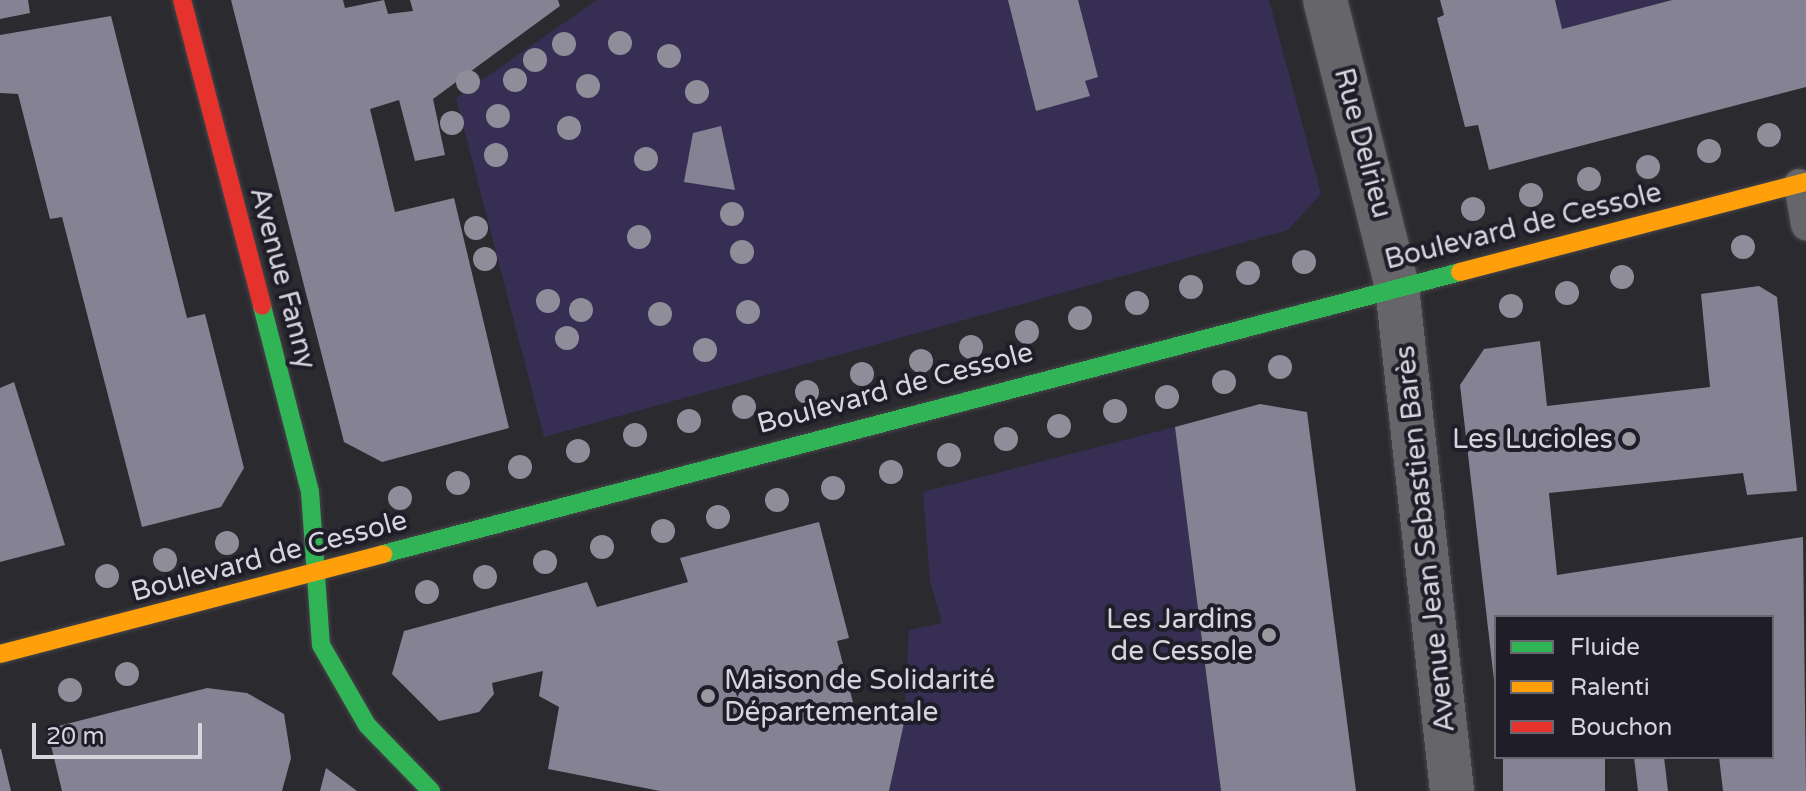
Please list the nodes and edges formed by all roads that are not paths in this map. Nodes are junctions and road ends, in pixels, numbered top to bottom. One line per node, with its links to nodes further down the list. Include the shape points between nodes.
1 (182, 0): 6 (main road, Avenue Fanny, via 310,492)
2 (1325, 0): 5 (street, Rue Delrieu)
3 (1803, 183): 4 (lane); 5 (main road, Boulevard de Cessole)
4 (1806, 225)
5 (1397, 287): 6 (main road, Boulevard de Cessole); 9 (street, Avenue Jean Sebastien Barès)
6 (317, 573): 7 (main road, Boulevard de Cessole); 8 (main road, Avenue Fanny, via 321,645 344,691 395,758)
7 (0, 654)
8 (431, 791)
9 (1452, 791)

